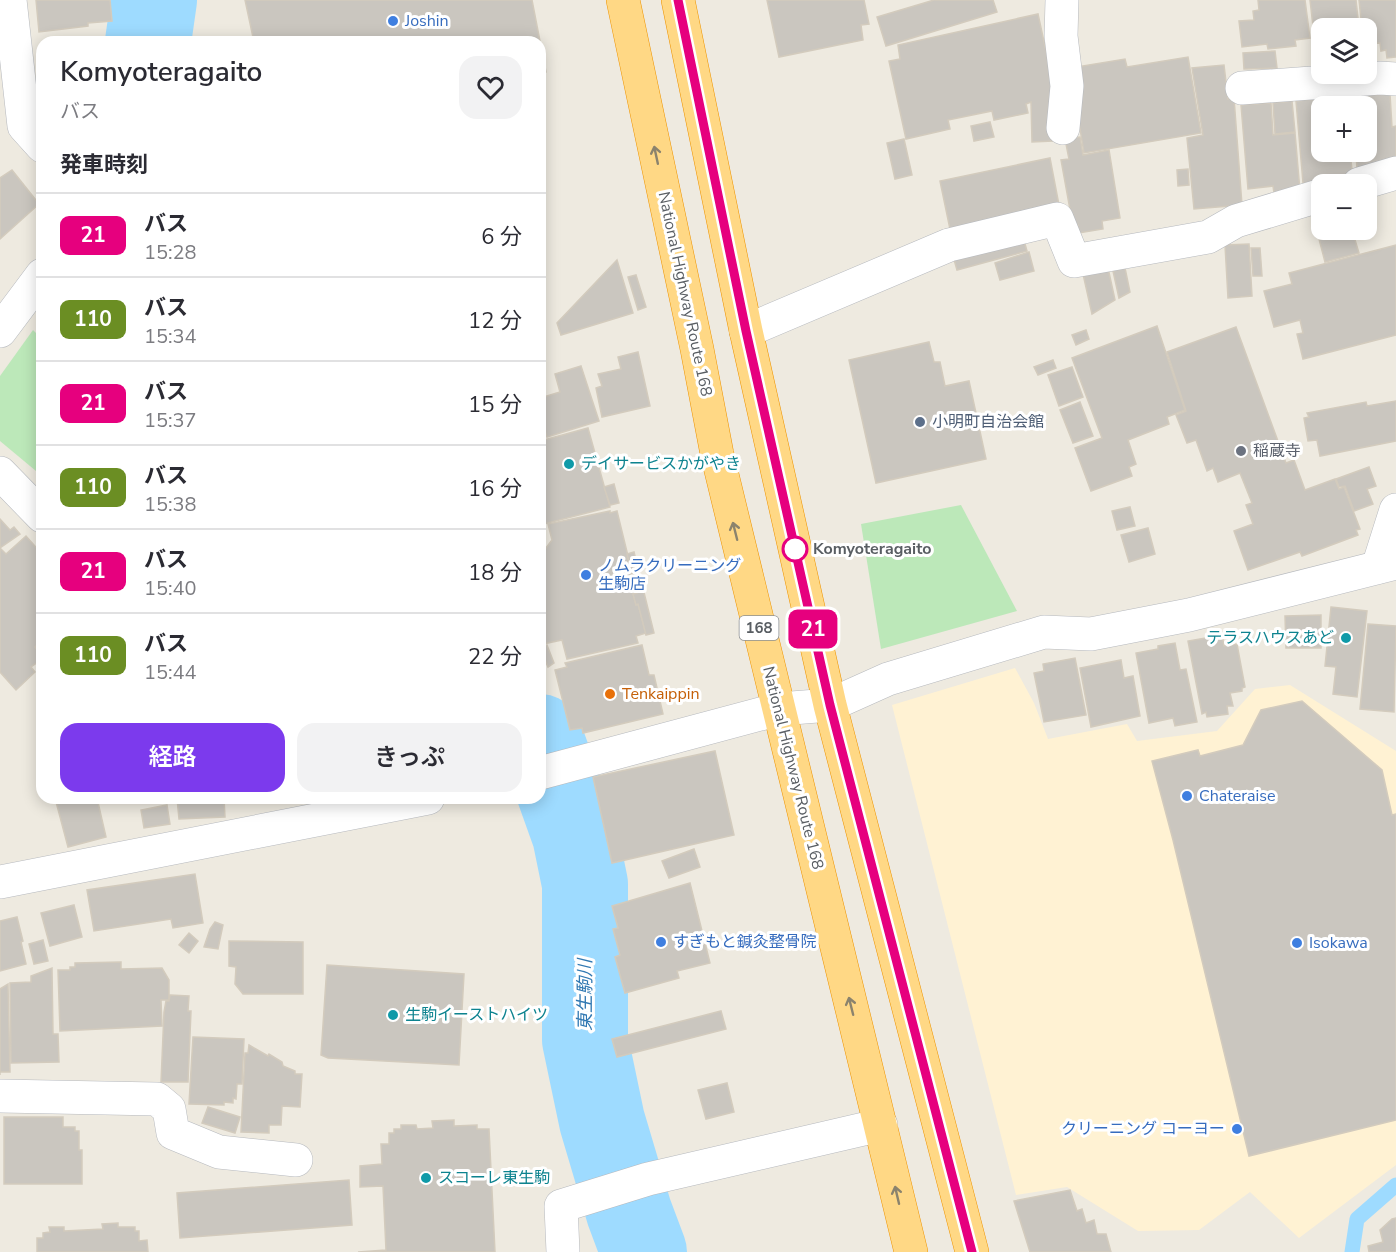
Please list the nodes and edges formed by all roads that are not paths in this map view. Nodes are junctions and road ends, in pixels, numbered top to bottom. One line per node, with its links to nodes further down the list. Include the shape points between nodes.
1 (10, 0): 8 (street, via 24,126)
2 (623, 0): 20 (highway, National Highway Route 168 / 168, one-way to 2, via 717,454)
3 (678, 0): 14 (highway)
4 (1062, 0): 7 (street, via 1061,36 1067,86)
5 (1396, 79): 6 (street)
6 (1242, 88)
7 (1063, 128)
8 (36, 139)
9 (1396, 174): 10 (street)
10 (1377, 179)
11 (1311, 198): 14 (street, via 1236,221 1208,237 1074,261 1057,219 949,245)
12 (36, 283): 13 (street)
13 (0, 331)
14 (746, 331): 19 (highway)
15 (0, 473): 16 (street)
16 (36, 510)
17 (1396, 510): 18 (street)
18 (1387, 565): 19 (street, via 1113,630 1091,634 1044,632 888,679)
19 (830, 705): 20 (street); 30 (highway)
20 (779, 709): 21 (street); 26 (highway, National Highway Route 168 / 168, one-way to 20)
21 (546, 771)
22 (368, 804): 23 (street)
23 (348, 806): 24 (street)
24 (0, 882)
25 (0, 1096): 27 (street, via 157,1099 170,1109 173,1132 219,1152)
26 (880, 1125): 28 (street, via 648,1179 561,1206); 29 (highway, National Highway Route 168 / 168, one-way to 26)
27 (296, 1160)
28 (563, 1252)
29 (911, 1252)
30 (972, 1252)

